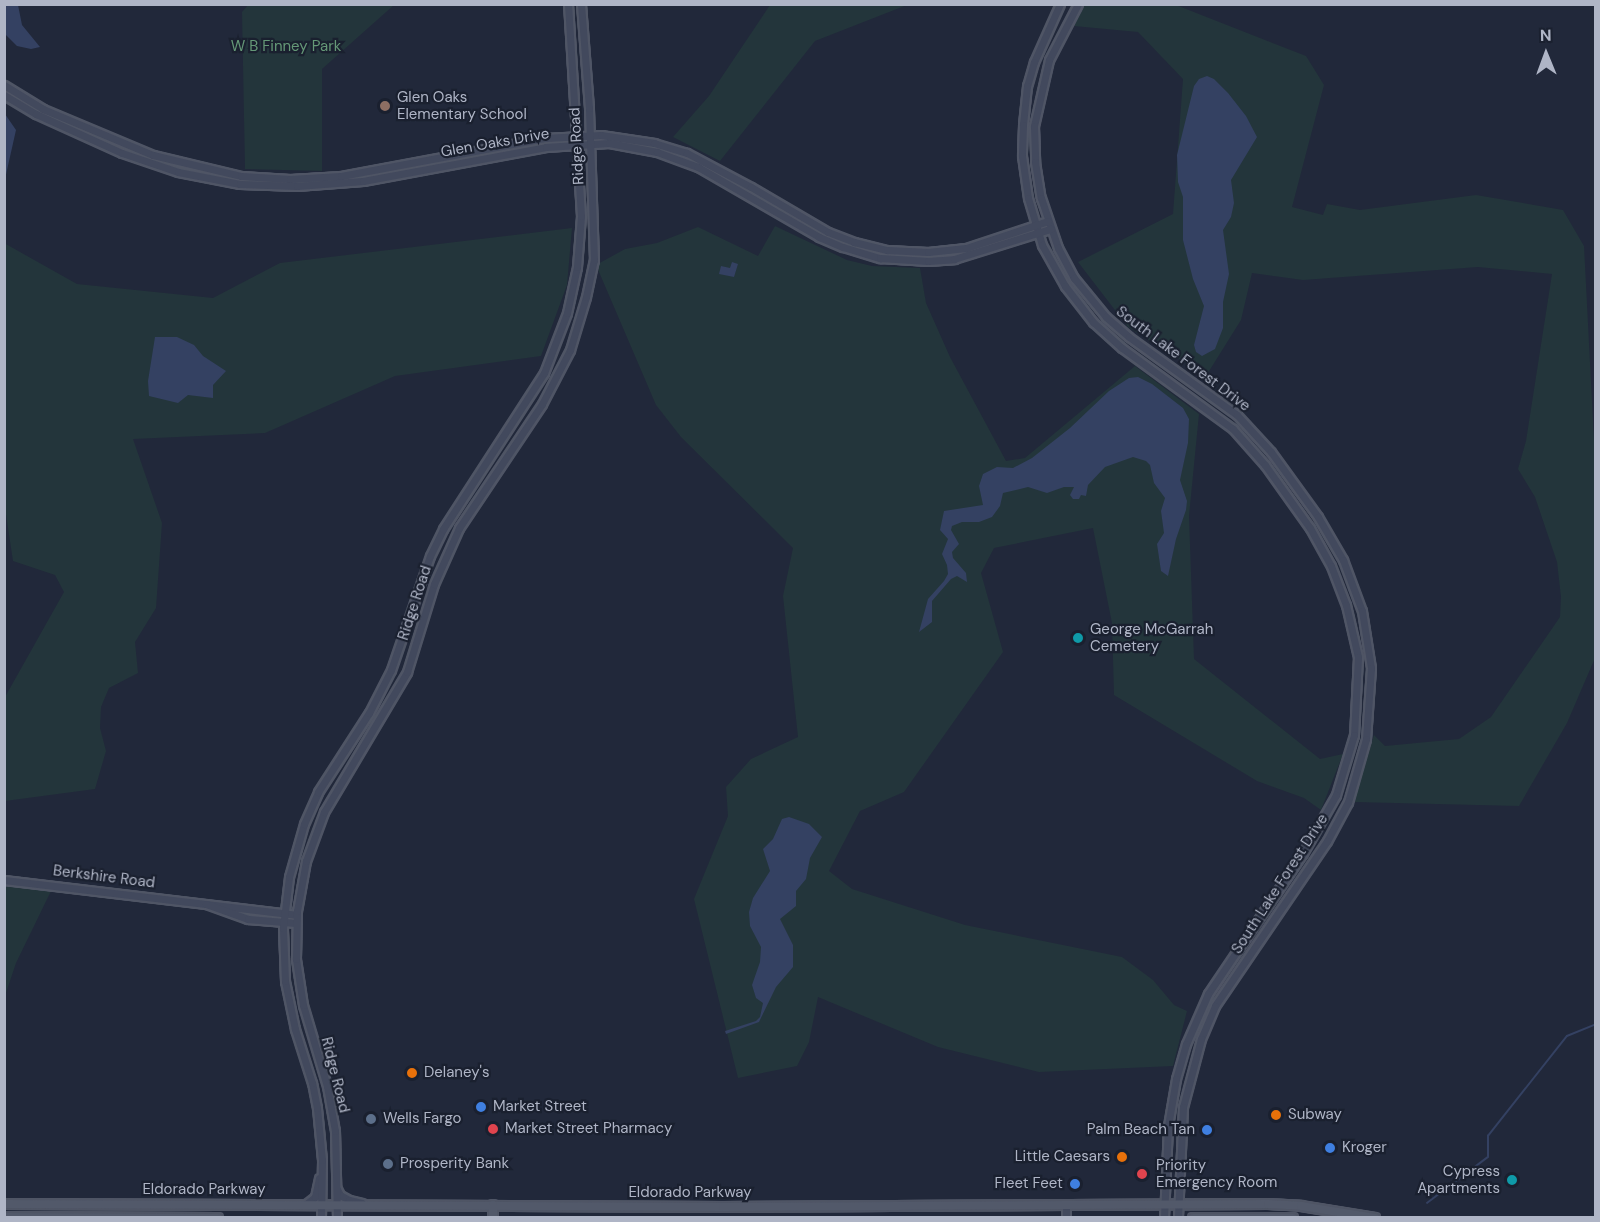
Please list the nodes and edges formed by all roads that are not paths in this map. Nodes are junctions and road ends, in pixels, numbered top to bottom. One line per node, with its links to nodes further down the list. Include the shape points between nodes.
1 (568, 4): 7 (main road, Ridge Road)
2 (581, 4): 8 (main road, Ridge Road)
3 (1060, 4): 13 (main road, South Lake Forest Drive, via 1034,62 1024,108 1022,156)
4 (1078, 4): 14 (main road, South Lake Forest Drive, via 1049,60 1034,126 1037,172)
5 (4, 85): 7 (main road, Glen Oaks Drive, via 43,109 153,156 250,177 341,176)
6 (4, 95): 9 (main road, Glen Oaks Drive, via 122,153 178,172 256,186 363,181)
7 (577, 134): 8 (main road, Glen Oaks Drive); 9 (main road, Ridge Road)
8 (590, 139): 9 (main road, Glen Oaks Drive); 10 (main road, Glen Oaks Drive, via 657,152); 12 (main road, Ridge Road)
9 (577, 143): 11 (main road, Ridge Road)
10 (705, 167): 13 (main road, Glen Oaks Drive, via 828,232 887,249 949,251); 15 (main road, Glen Oaks Drive, via 819,237 880,258 954,259)
11 (581, 216): 12 (main road); 18 (main road, Ridge Road, via 574,289 552,356 435,544 386,683 309,813 294,855)
12 (594, 216): 19 (main road, Ridge Road, via 594,260 570,350 542,404 472,507 450,547 434,584 407,672 324,812 306,861)
13 (1035, 225): 14 (main road, Glen Oaks Drive); 15 (main road, South Lake Forest Drive)
14 (1049, 225): 15 (main road, Glen Oaks Drive); 33 (main road, South Lake Forest Drive, via 1074,278 1106,317 1237,415 1271,452 1318,517 1343,560 1362,611 1369,649 1372,678 1368,730 1348,802 1322,849 1215,1006 1201,1039 1183,1107)
15 (1038, 234): 32 (main road, South Lake Forest Drive, via 1065,286 1093,322 1122,348 1233,429 1265,465 1326,554 1346,605 1357,648 1355,727 1340,786 1303,853 1208,994 1186,1044 1168,1126)
16 (4, 880): 17 (main road, Berkshire Road)
17 (201, 902): 18 (main road, Berkshire Road); 20 (main road, Berkshire Road, via 248,919)
18 (284, 913): 19 (main road, Berkshire Road); 20 (main road, Ridge Road)
19 (296, 915): 21 (main road, Ridge Road)
20 (284, 923): 21 (main road, Berkshire Road); 22 (main road, Ridge Road, via 285,981 314,1088)
21 (296, 923): 23 (main road, Ridge Road, via 296,959 303,1005 327,1086 335,1131)
22 (322, 1160): 26 (main road, via 315,1197); 27 (main road, Ridge Road)
23 (337, 1187): 28 (main road, Ridge Road); 29 (main road, via 340,1196)
24 (4, 1204): 25 (main road, Eldorado Parkway)
25 (118, 1204): 26 (main road, Eldorado Parkway); 36 (main road)
26 (306, 1204): 27 (main road, Eldorado Parkway)
27 (322, 1204): 28 (main road, Eldorado Parkway); 39 (main road, Ridge Road)
28 (337, 1204): 29 (main road, Eldorado Parkway); 40 (main road, Ridge Road)
29 (374, 1204): 30 (main road, Eldorado Parkway)
30 (493, 1205): 31 (main road, Eldorado Parkway); 41 (main road)
31 (1066, 1205): 32 (main road, Eldorado Parkway); 42 (main road)
32 (1165, 1205): 33 (main road, Eldorado Parkway); 43 (main road, South Lake Forest Drive)
33 (1178, 1205): 34 (main road, Eldorado Parkway); 44 (main road, South Lake Forest Drive)
34 (1301, 1206): 47 (main road); 48 (main road, Eldorado Parkway)
35 (4, 1217): 36 (main road, Eldorado Parkway)
36 (119, 1217): 37 (main road, Eldorado Parkway)
37 (126, 1217): 38 (main road, Eldorado Parkway)
38 (218, 1218)
39 (321, 1218)
40 (337, 1218)
41 (493, 1218)
42 (1066, 1218)
43 (1164, 1218)
44 (1178, 1218)
45 (1193, 1218): 46 (main road)
46 (1293, 1218)
47 (1299, 1218)
48 (1375, 1218)

